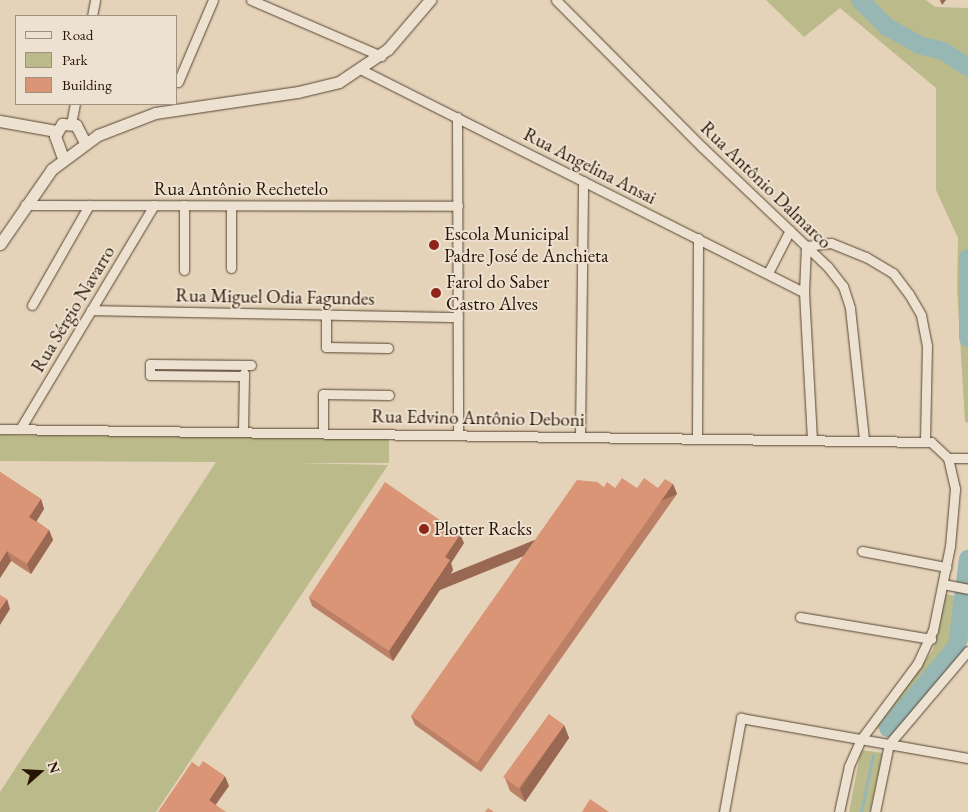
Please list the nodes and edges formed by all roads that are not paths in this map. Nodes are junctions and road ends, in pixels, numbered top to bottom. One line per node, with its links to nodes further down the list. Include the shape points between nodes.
1 (95, 0): 7 (street)
2 (213, 0): 11 (street)
3 (251, 0): 9 (street)
4 (420, 0): 8 (main road)
5 (430, 0): 8 (main road)
6 (556, 0): 26 (street, Rua Antônio Dalmarco)
7 (92, 15)
8 (405, 31): 9 (main road)
9 (381, 56): 10 (main road)
10 (362, 70): 13 (street, Rua Angelina Ansai); 17 (main road, via 339,82 310,90 155,113 113,127)
11 (178, 82)
12 (75, 105): 15 (street)
13 (457, 118): 19 (street, Rua Angelina Ansai); 25 (street)
14 (0, 121): 16 (main road)
15 (71, 124): 16 (main road, via 62,124); 17 (main road, via 80,129)
16 (56, 131): 18 (main road, via 55,141)
17 (85, 143): 18 (main road)
18 (64, 158): 20 (main road)
19 (583, 181): 27 (street, Rua Angelina Ansai); 46 (street)
20 (25, 205): 21 (street, Rua Antônio Rechetelo); 28 (main road)
21 (89, 205): 22 (street, Rua Antônio Rechetelo); 34 (street)
22 (154, 206): 23 (street, Rua Antônio Rechetelo); 35 (street, Rua Sérgio Navarro)
23 (184, 206): 24 (street, Rua Antônio Rechetelo); 31 (street)
24 (231, 206): 25 (street, Rua Antônio Rechetelo); 30 (street)
25 (458, 206): 37 (street)
26 (790, 230): 29 (street, Rua Antônio Dalmarco); 32 (street)
27 (698, 238): 32 (street, Rua Angelina Ansai); 47 (street)
28 (0, 244)
29 (806, 246): 33 (street); 49 (street, Rua Antônio Dalmarco, via 836,276 848,297); 50 (street, via 831,243 877,262 899,281 916,304 927,345)
30 (231, 268)
31 (184, 270)
32 (768, 274): 33 (street, Rua Angelina Ansai)
33 (804, 292): 48 (street)
34 (32, 305)
35 (91, 310): 36 (street, Rua Miguel Odia Fagundes); 42 (street, Rua Sérgio Navarro)
36 (326, 314): 37 (street, Rua Miguel Odia Fagundes); 38 (street, via 326,347)
37 (458, 317): 45 (street)
38 (388, 348)
39 (244, 376): 39 (street, via 150,375 150,364 247,365); 43 (street)
40 (389, 395): 44 (street, via 323,394)
41 (0, 429): 42 (street, Rua Edvino Antônio Deboni)
42 (20, 429): 43 (street, Rua Edvino Antônio Deboni)
43 (243, 432): 44 (street, Rua Edvino Antônio Deboni)
44 (324, 432): 45 (street, Rua Edvino Antônio Deboni)
45 (458, 434): 46 (street, Rua Edvino Antônio Deboni)
46 (580, 436): 47 (street, Rua Edvino Antônio Deboni)
47 (697, 437): 48 (street, Rua Edvino Antônio Deboni)
48 (812, 438): 49 (street, Rua Edvino Antônio Deboni)
49 (864, 439): 50 (street, Rua Edvino Antônio Deboni)
50 (925, 440): 51 (street, via 938,446)
51 (948, 458): 52 (street); 54 (street, via 955,489)
52 (968, 458)
53 (862, 551): 54 (street)
54 (946, 567): 55 (street)
55 (943, 584): 56 (street); 58 (street)
56 (968, 590)
57 (800, 617): 58 (street)
58 (931, 639): 60 (street, via 917,664)
59 (968, 652): 61 (street)
60 (861, 739): 61 (street); 63 (street, via 742,718); 64 (street, via 849,766)
61 (889, 744): 62 (street); 65 (street)
62 (968, 758)
63 (724, 812)
64 (839, 812)
65 (875, 812)

